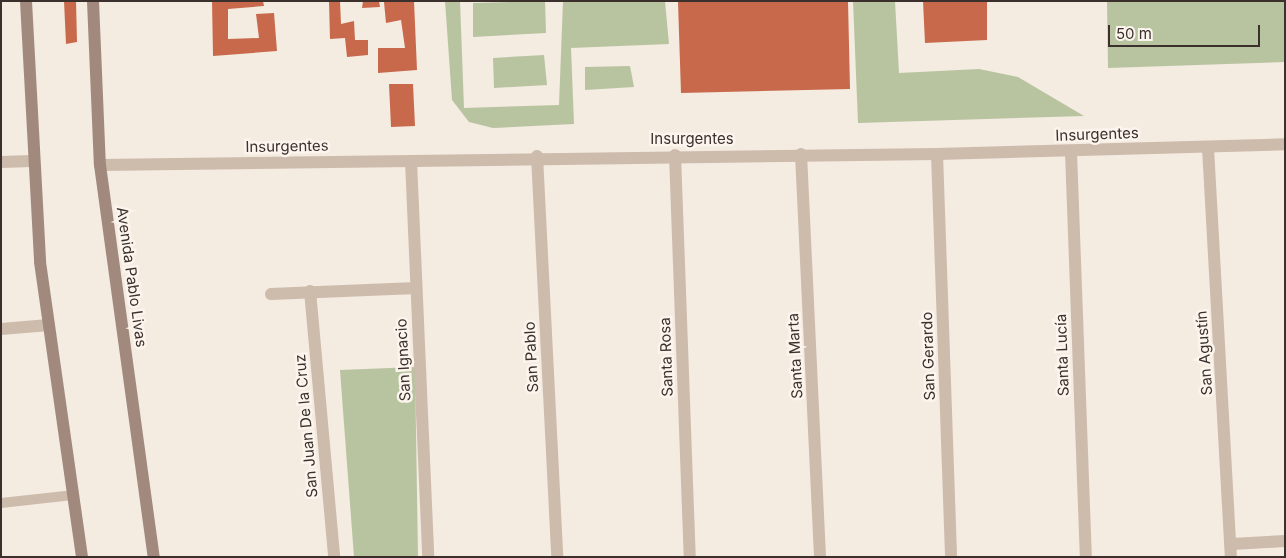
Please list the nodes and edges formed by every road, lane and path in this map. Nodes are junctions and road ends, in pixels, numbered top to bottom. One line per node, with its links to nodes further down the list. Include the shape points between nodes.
1 (26, 1): 10 (main road)
2 (92, 1): 13 (main road, Avenida Pablo Livas)
3 (1285, 144): 4 (street, Insurgentes)
4 (1208, 148): 5 (street, Insurgentes); 22 (street, San Agustín)
5 (1071, 152): 7 (street, Insurgentes); 31 (street, Santa Lucía)
6 (801, 154): 7 (street, Insurgentes); 8 (street, Insurgentes); 29 (street, Santa Marta)
7 (937, 154): 30 (street, San Gerardo)
8 (675, 155): 9 (street, Insurgentes); 28 (street, Santa Rosa)
9 (537, 156): 11 (street, Insurgentes); 27 (street, San Pablo)
10 (32, 161): 12 (street); 17 (main road)
11 (411, 161): 13 (street, Insurgentes); 14 (street, San Ignacio)
12 (1, 162)
13 (100, 165): 24 (main road, Avenida Pablo Livas)
14 (416, 288): 15 (street); 26 (street, San Ignacio)
15 (310, 291): 16 (street); 25 (street, San Juan De la Cruz)
16 (271, 294)
17 (49, 325): 18 (street); 19 (main road)
18 (1, 329)
19 (73, 495): 20 (lane); 23 (main road)
20 (1, 503)
21 (1285, 541): 22 (street)
22 (1232, 551)
23 (82, 557)
24 (154, 557)
25 (334, 557)
26 (428, 557)
27 (557, 557)
28 (690, 557)
29 (820, 557)
30 (951, 557)
31 (1086, 557)

